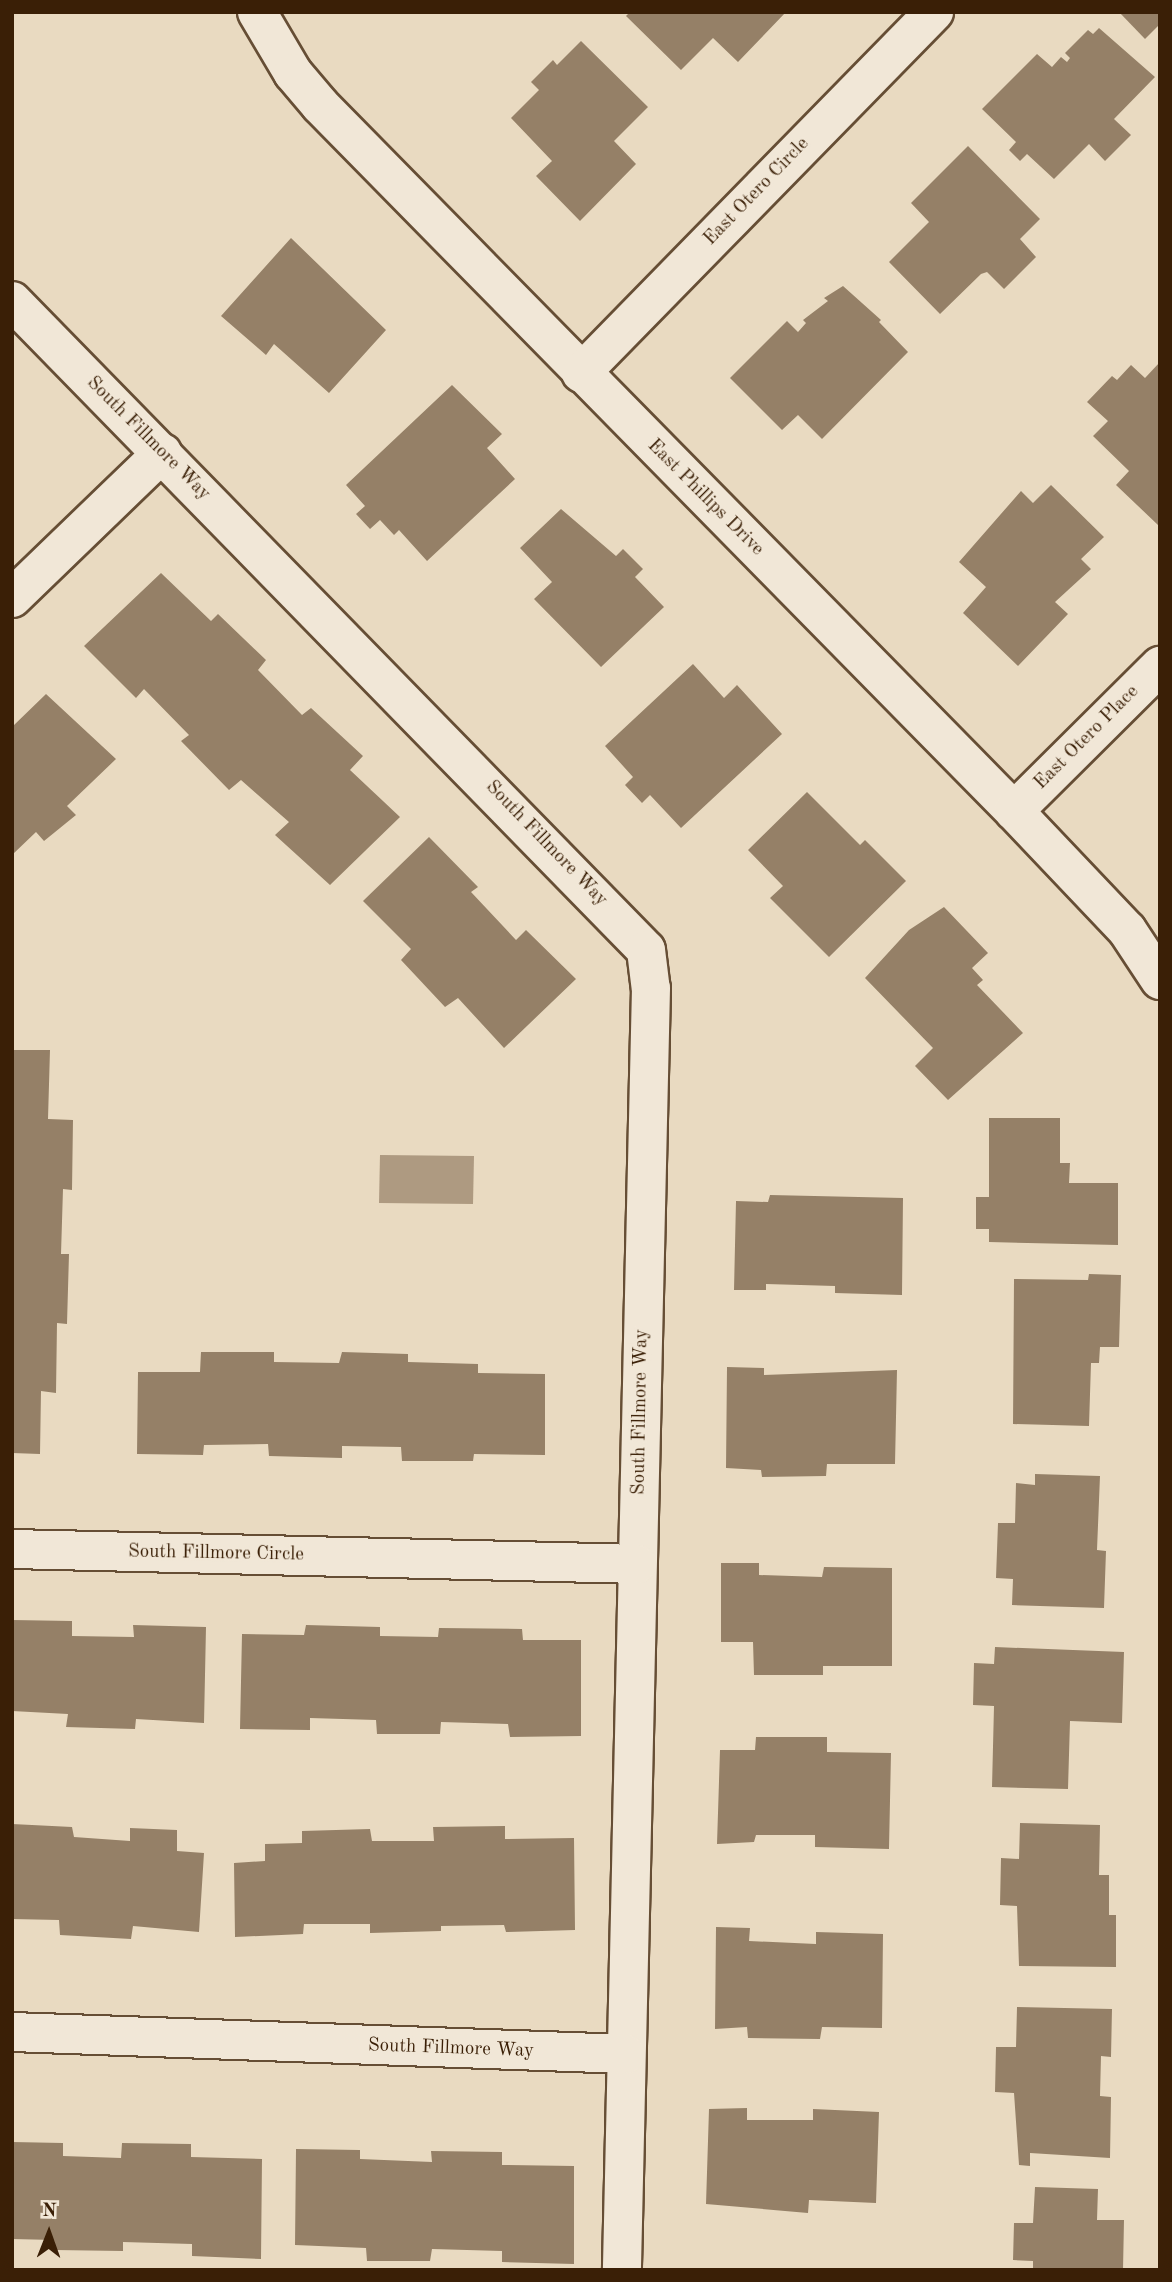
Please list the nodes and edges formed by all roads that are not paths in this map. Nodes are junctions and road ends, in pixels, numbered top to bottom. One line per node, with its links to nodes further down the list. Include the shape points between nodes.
1 (257, 12): 4 (street, East Phillips Drive, via 320,105)
2 (933, 12): 4 (street, East Otero Circle)
3 (12, 301): 5 (street, South Fillmore Way)
4 (581, 373): 8 (street, East Phillips Drive)
5 (162, 453): 6 (street); 11 (street, South Fillmore Way, via 646,950 651,1002)
6 (12, 598)
7 (1160, 666): 8 (street, East Otero Place)
8 (1014, 811): 9 (street, East Phillips Drive, via 1126,930)
9 (1160, 980)
10 (12, 1549): 11 (street, South Fillmore Circle)
11 (637, 1564): 13 (street, South Fillmore Way)
12 (12, 2032): 13 (street, South Fillmore Way)
13 (626, 2054): 14 (street, South Fillmore Way)
14 (622, 2270)

